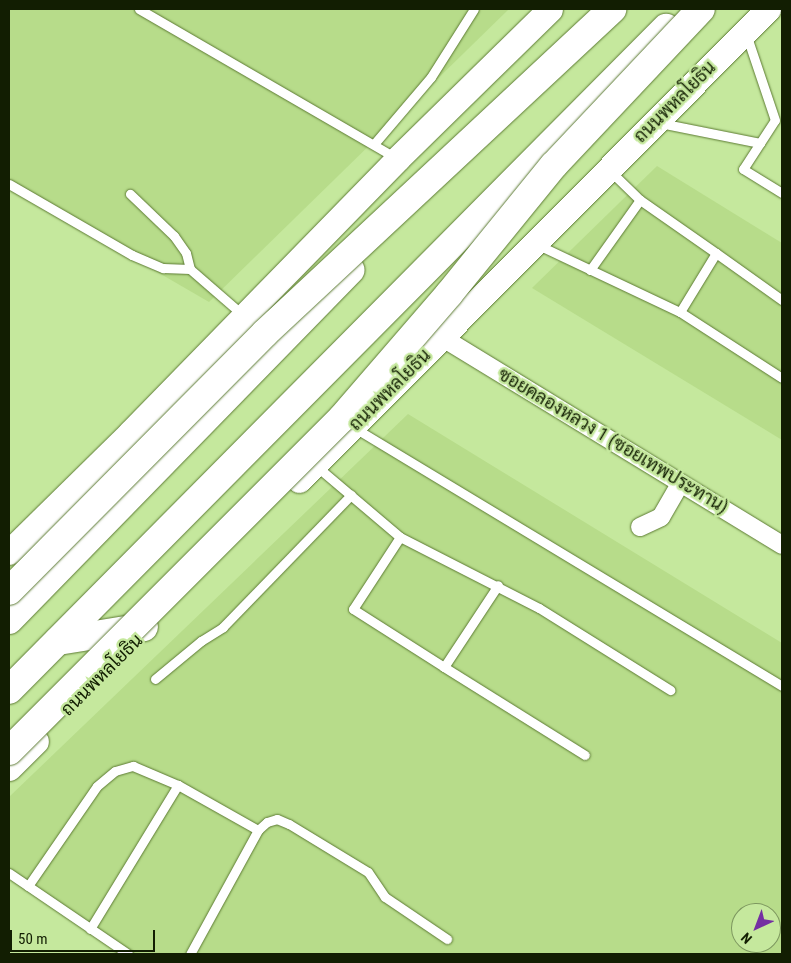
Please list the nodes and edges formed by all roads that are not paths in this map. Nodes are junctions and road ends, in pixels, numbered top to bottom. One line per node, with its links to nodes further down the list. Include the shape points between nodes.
1 (139, 9): 14 (lane)
2 (474, 9): 14 (lane, via 431,77)
3 (604, 9): 40 (highway)
4 (613, 9): 39 (highway, bridge, via 265,333)
5 (685, 9): 42 (highway)
6 (701, 9): 48 (highway, bridge, via 554,165 342,418)
7 (768, 9): 9 (main road, ถนนพหลโยธิน)
8 (546, 10): 15 (main road)
9 (745, 32): 11 (lane); 12 (main road, ถนนพหลโยธิน)
10 (782, 110): 11 (lane)
11 (775, 120): 13 (lane)
12 (656, 122): 13 (lane); 16 (main road, ถนนพหลโยธิน)
13 (760, 143): 18 (lane, via 743,169)
14 (374, 144): 15 (lane)
15 (397, 159): 27 (main road)
16 (609, 169): 20 (lane); 21 (main road, ถนนพหลโยธิน)
17 (9, 184): 23 (lane, via 132,255 163,268)
18 (782, 192)
19 (130, 194): 23 (lane, via 174,236 186,253)
20 (640, 200): 22 (lane); 24 (lane)
21 (536, 244): 24 (lane); 28 (main road, ถนนพหลโยธิน)
22 (716, 253): 25 (lane); 26 (lane)
23 (190, 269): 27 (lane)
24 (590, 270): 26 (lane)
25 (782, 300)
26 (680, 312): 29 (lane)
27 (245, 317): 37 (main road)
28 (443, 338): 30 (main road, ถนนพหลโยธิน); 32 (street, ซอยคลองหลวง 1 (ซอยเทพประทาน))
29 (782, 378)
30 (353, 427): 31 (main road, ถนนพหลโยธิน); 45 (lane)
31 (315, 464): 33 (lane); 41 (main road, ถนนพหลโยธิน)
32 (681, 483): 34 (street, via 661,517); 36 (street, ซอยคลองหลวง 1 (ซอยเทพประทาน))
33 (351, 495): 35 (lane); 44 (lane, via 223,627 201,640)
34 (640, 527)
35 (400, 536): 38 (lane); 43 (lane, via 353,608)
36 (782, 545)
37 (10, 548)
38 (498, 585): 43 (lane); 47 (lane)
39 (9, 591)
40 (9, 620)
41 (152, 625): 42 (highway); 50 (main road, ถนนพหลโยธิน)
42 (58, 641): 46 (highway)
43 (444, 667): 49 (lane)
44 (155, 679)
45 (782, 686)
46 (9, 690)
47 (670, 690)
48 (9, 751)
49 (585, 755)
50 (9, 768)
51 (178, 785): 52 (lane); 54 (lane, via 133,766 115,771 97,786); 55 (lane)
52 (258, 830): 56 (lane, via 277,819 289,824 368,872 385,898); 58 (lane)
53 (9, 873): 54 (lane)
54 (28, 886): 55 (lane)
55 (90, 929): 57 (lane)
56 (447, 940)
57 (128, 954)
58 (190, 954)

